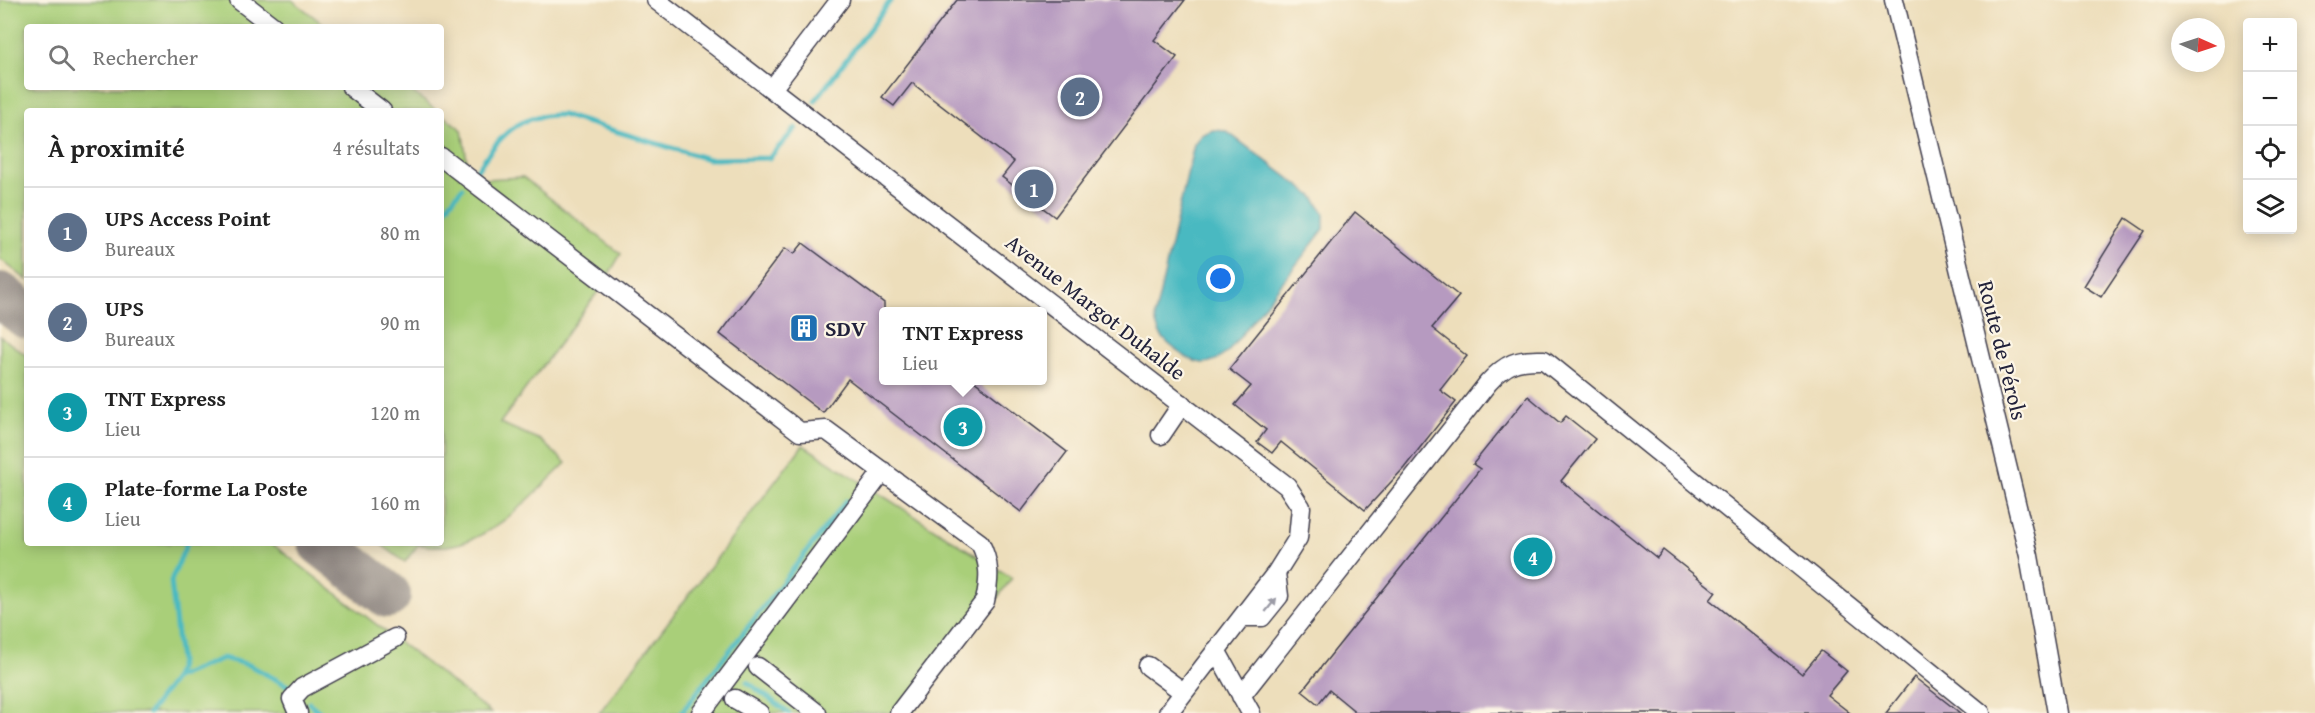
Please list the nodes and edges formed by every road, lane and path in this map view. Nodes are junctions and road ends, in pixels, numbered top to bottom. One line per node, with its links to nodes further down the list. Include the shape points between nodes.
1 (239, 0): 5 (street)
2 (656, 0): 6 (street, Avenue Margot Duhalde)
3 (840, 0): 6 (street)
4 (1894, 0): 28 (street, Route de Pérols, via 2029,556)
5 (270, 24)
6 (772, 89): 10 (street, Avenue Margot Duhalde)
7 (355, 90): 8 (street)
8 (378, 108)
9 (444, 159): 12 (street, via 800,432 826,430)
10 (1182, 404): 11 (street); 14 (street, Avenue Margot Duhalde, via 1287,486 1301,507 1298,538)
11 (1161, 435)
12 (883, 471): 21 (street); 24 (street, via 980,543 990,579 985,601)
13 (394, 638): 20 (street, via 302,688 292,699)
14 (1216, 650): 17 (street, Avenue Margot Duhalde); 18 (street)
15 (1148, 666): 17 (street)
16 (758, 667): 23 (street)
17 (1184, 692): 25 (street, Avenue Margot Duhalde)
18 (1241, 696): 26 (street); 27 (street, via 1488,383 1501,368 1522,359 1544,360)
19 (735, 699): 22 (street)
20 (298, 713)
21 (700, 713)
22 (759, 713)
23 (817, 713)
24 (899, 713)
25 (1168, 713)
26 (1251, 713)
27 (1981, 713)
28 (2057, 713)

